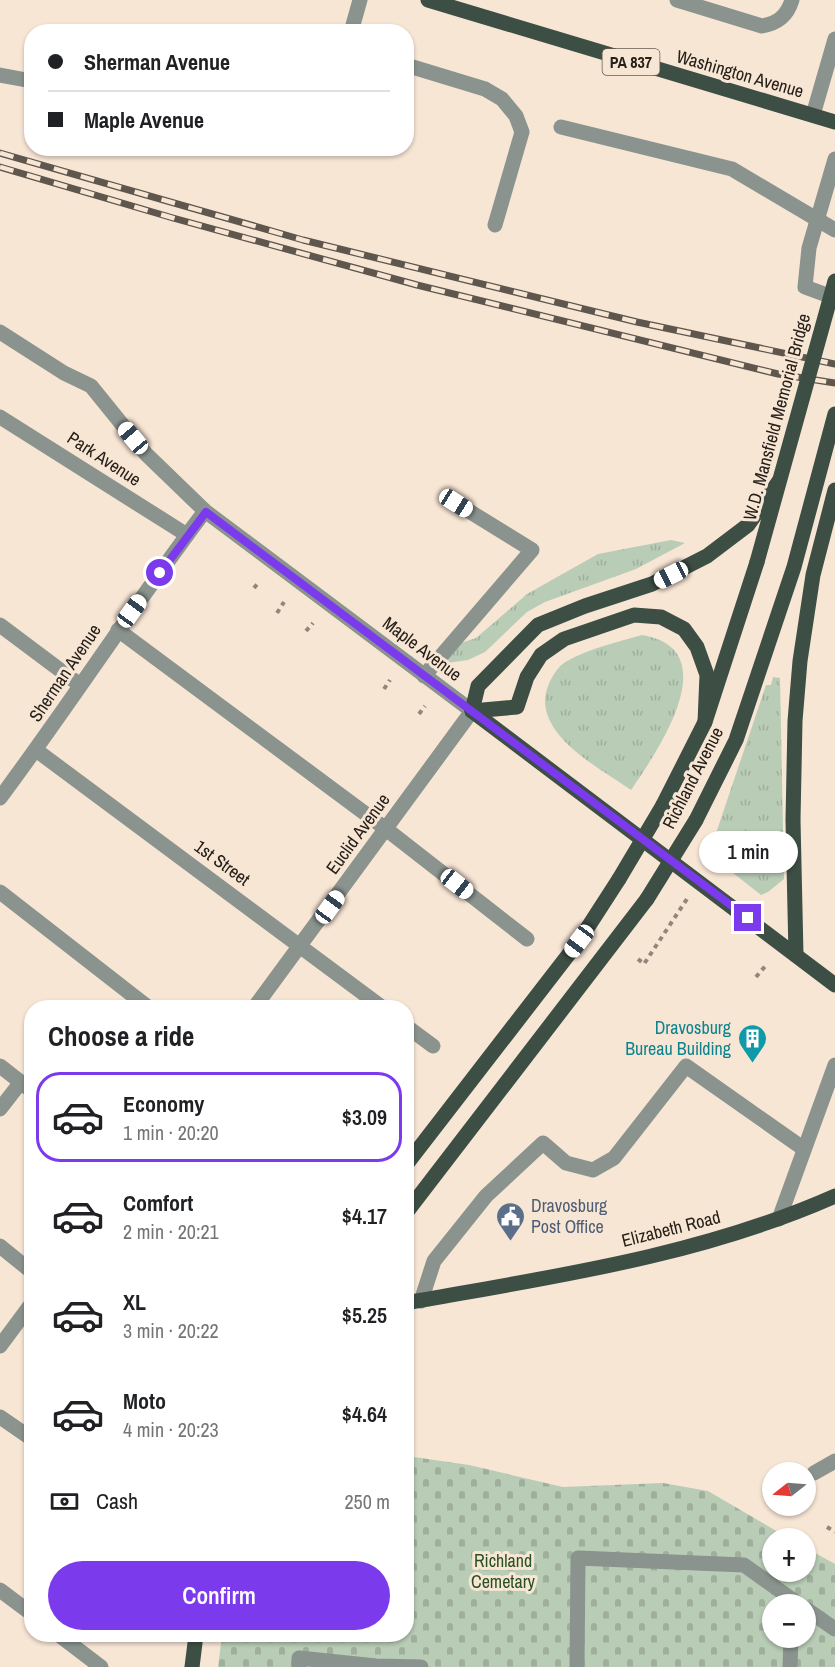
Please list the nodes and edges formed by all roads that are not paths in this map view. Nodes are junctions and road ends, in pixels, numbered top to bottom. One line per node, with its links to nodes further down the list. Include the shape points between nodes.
1 (360, 0): 5 (street)
2 (428, 0): 10 (main road, Washington Avenue / PA 837)
3 (677, 0): 4 (street, via 762,26 784,17)
4 (792, 0)
5 (353, 24)
6 (835, 39): 10 (street)
7 (414, 67): 15 (street, via 485,89 502,99 516,116 522,132)
8 (0, 75): 9 (street)
9 (24, 80)
10 (813, 116): 11 (main road, Washington Avenue / PA 837)
11 (835, 122)
12 (561, 128): 14 (street, via 732,169)
13 (835, 159): 14 (street)
14 (817, 220): 16 (street); 18 (street, via 804,287)
15 (495, 225)
16 (835, 230)
17 (835, 281): 22 (main road, W.D. Mansfield Memorial Bridge, bridge)
18 (835, 298)
19 (0, 332): 25 (street, Maple Avenue, via 91,386 146,454)
20 (835, 414): 55 (main road, Richland Avenue, bridge, via 795,567 736,740 696,820 647,899)
21 (0, 417): 26 (street, Park Avenue)
22 (782, 476): 27 (main road, W.D. Mansfield Memorial Bridge, bridge); 32 (main road, bridge, via 748,525 707,556 652,584 538,626 478,687)
23 (835, 490): 40 (main road, via 813,575 800,661 793,820)
24 (456, 503): 30 (street, via 532,550)
25 (206, 512): 26 (street, Sherman Avenue); 30 (street, Maple Avenue)
26 (187, 535): 28 (street, Sherman Avenue)
27 (757, 562): 33 (main road, Richland Avenue)
28 (118, 630): 31 (street, Sherman Avenue); 36 (street)
29 (3, 631): 31 (street)
30 (424, 676): 32 (street, Maple Avenue)
31 (80, 685): 34 (street, Sherman Avenue)
32 (472, 711): 33 (main road, via 517,708 527,677 541,654 564,639 634,615 661,617 684,629 698,647 707,675); 36 (street, Euclid Avenue); 40 (main road, Maple Avenue)
33 (705, 722): 53 (main road, Richland Avenue, bridge, via 663,805 579,941)
34 (36, 750): 35 (street, Sherman Avenue); 39 (street, 1st Street)
35 (0, 798)
36 (386, 829): 38 (street); 39 (street, Euclid Avenue)
37 (0, 892): 42 (street)
38 (527, 939)
39 (301, 945): 43 (street, Euclid Avenue); 44 (street, 1st Street)
40 (796, 955): 41 (main road, Maple Avenue)
41 (835, 985)
42 (138, 1000)
43 (260, 1000)
44 (373, 1000)
45 (414, 1032): 46 (street)
46 (433, 1046)
47 (835, 1065): 52 (street)
48 (0, 1066): 49 (street)
49 (24, 1084)
50 (24, 1088): 51 (street)
51 (0, 1109)
52 (804, 1149): 56 (street); 59 (street, via 686,1066 614,1158 593,1170 566,1163 543,1143 486,1196 434,1261)
53 (414, 1155)
54 (835, 1196): 56 (main road, Elizabeth Road)
55 (414, 1203)
56 (779, 1219): 59 (main road, Elizabeth Road, via 688,1247)
57 (0, 1246): 58 (street)
58 (24, 1266)
59 (414, 1302)
60 (24, 1314): 61 (street)
61 (0, 1346)
62 (0, 1417): 63 (street)
63 (24, 1434)
64 (835, 1461): 65 (street)
65 (816, 1472)
66 (0, 1590): 68 (street)
67 (784, 1594): 78 (street, via 744,1564 578,1558)
68 (24, 1608)
69 (816, 1617): 70 (street)
70 (835, 1629)
71 (68, 1642): 74 (street)
72 (195, 1642): 75 (main road)
73 (791, 1648): 79 (street)
74 (101, 1667)
75 (192, 1667)
76 (299, 1667): 77 (street, via 299,1658)
77 (422, 1667)
78 (577, 1667)
79 (790, 1667)

